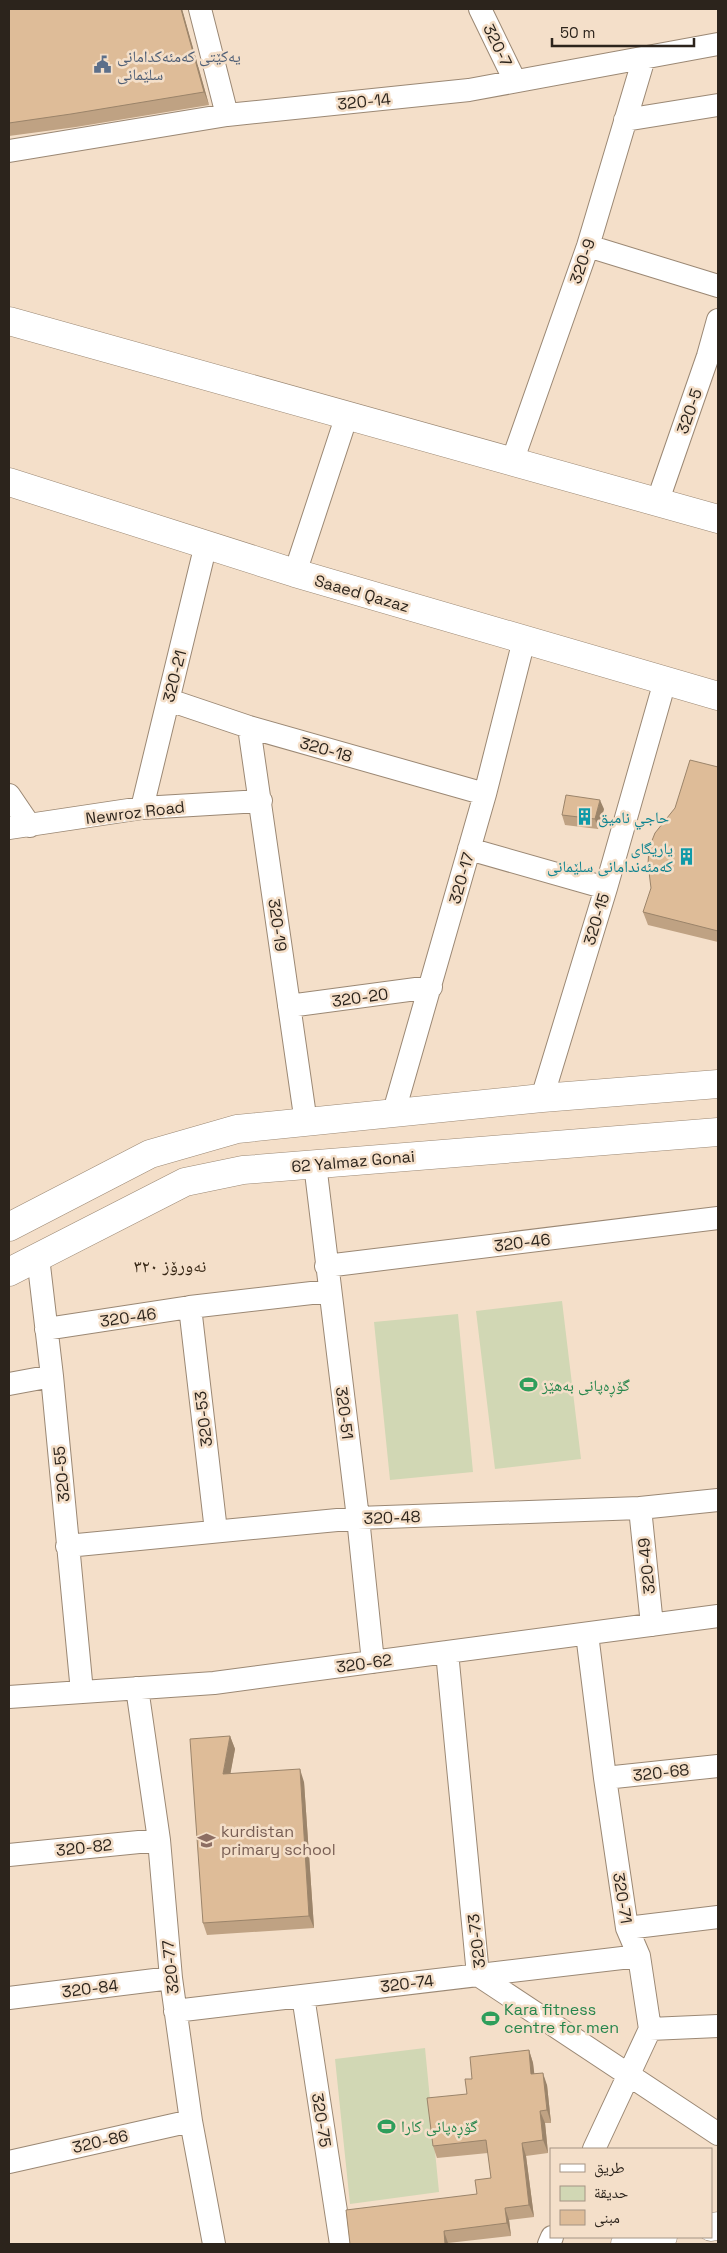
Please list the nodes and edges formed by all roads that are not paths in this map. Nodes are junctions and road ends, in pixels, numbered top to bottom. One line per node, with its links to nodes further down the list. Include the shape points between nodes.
1 (200, 9): 7 (street)
2 (480, 9): 5 (street, 320-7)
3 (718, 44): 4 (street, 320-14)
4 (644, 58): 5 (street, 320-14); 8 (street, 320-9)
5 (515, 81): 7 (street, 320-14, via 469,90)
6 (718, 105): 8 (street)
7 (227, 115): 9 (street, 320-14)
8 (625, 120): 10 (street, 320-9)
9 (9, 151)
10 (588, 246): 11 (street); 15 (street, 320-9)
11 (718, 286)
12 (718, 320): 17 (street, 320-5)
13 (9, 321): 14 (street)
14 (347, 415): 15 (street); 20 (street)
15 (512, 462): 17 (street)
16 (9, 482): 19 (street, Saaed Qazaz)
17 (657, 503): 18 (street)
18 (718, 520)
19 (206, 544): 20 (street, Saaed Qazaz); 24 (street, 320-21)
20 (296, 573): 21 (street, Saaed Qazaz)
21 (524, 640): 22 (street, Saaed Qazaz); 26 (street, 320-17)
22 (665, 681): 23 (street, Saaed Qazaz); 32 (street, 320-15)
23 (718, 696)
24 (169, 700): 25 (street, 320-18); 29 (street, 320-21)
25 (249, 727): 26 (street, 320-18); 28 (street, 320-19)
26 (485, 794): 31 (street, 320-17)
27 (9, 795): 30 (street)
28 (261, 801): 29 (street, Newroz Road); 34 (street, 320-19)
29 (142, 808): 30 (street, Newroz Road)
30 (19, 827)
31 (469, 849): 32 (street); 33 (street, 320-17)
32 (606, 888): 36 (street, 320-15)
33 (431, 987): 34 (street, 320-20); 37 (street, 320-17)
34 (289, 1006): 38 (street, 320-19)
35 (718, 1084): 36 (street)
36 (542, 1098): 37 (street)
37 (393, 1115): 38 (street)
38 (306, 1123): 41 (street, via 237,1129 150,1154)
39 (718, 1132): 40 (street, 62 Yalmaz Gonai)
40 (315, 1164): 44 (street, 62 Yalmaz Gonai, via 243,1170 186,1182); 46 (street, 320-51)
41 (75, 1193): 43 (street); 44 (street)
42 (718, 1218): 46 (street, 320-46)
43 (9, 1227)
44 (95, 1227): 45 (street, 62 Yalmaz Gonai)
45 (38, 1257): 47 (street, 62 Yalmaz Gonai); 50 (street, 320-55)
46 (326, 1266): 48 (street, 320-51)
47 (9, 1272)
48 (329, 1291): 49 (street, 320-46); 55 (street, 320-51)
49 (190, 1308): 50 (street, 320-46); 56 (street, 320-53)
50 (46, 1329): 51 (street, 320-55)
51 (52, 1376): 52 (street); 57 (street, 320-55)
52 (9, 1384)
53 (718, 1500): 54 (street, 320-48)
54 (640, 1508): 55 (street, 320-48); 59 (street, 320-49)
55 (358, 1518): 56 (street, 320-48); 62 (street, 320-51)
56 (216, 1531): 57 (street, 320-48)
57 (68, 1546): 64 (street, 320-55)
58 (718, 1616): 59 (street, 320-62)
59 (652, 1625): 60 (street, 320-62)
60 (587, 1634): 61 (street, 320-62); 67 (street, 320-71)
61 (447, 1652): 62 (street, 320-62); 73 (street, 320-73)
62 (373, 1662): 63 (street, 320-62, via 214,1683)
63 (137, 1688): 64 (street, 320-62); 68 (street, 320-77)
64 (82, 1692): 65 (street, 320-62)
65 (9, 1697)
66 (718, 1766): 67 (street, 320-68)
67 (605, 1778): 71 (street, 320-71)
68 (159, 1840): 69 (street, 320-82); 74 (street, 320-77)
69 (9, 1855)
70 (718, 1917): 71 (street)
71 (627, 1928): 72 (street, 320-71)
72 (639, 1956): 73 (street, 320-74); 79 (street, 320-71)
73 (478, 1975): 75 (street, 320-74); 80 (street, 320-73)
74 (171, 1978): 76 (street, 320-84); 77 (street, 320-77)
75 (302, 1996): 77 (street, 320-74); 87 (street, 320-75)
76 (9, 1998)
77 (175, 2011): 81 (street, 320-77)
78 (718, 2026): 79 (street)
79 (650, 2029): 80 (street)
80 (630, 2075): 82 (street, 320-73); 83 (street)
81 (191, 2121): 84 (street, 320-86); 86 (street, 320-77)
82 (718, 2134)
83 (594, 2148)
84 (9, 2162)
85 (657, 2238): 88 (street)
86 (214, 2244)
87 (341, 2244)
88 (624, 2244)

